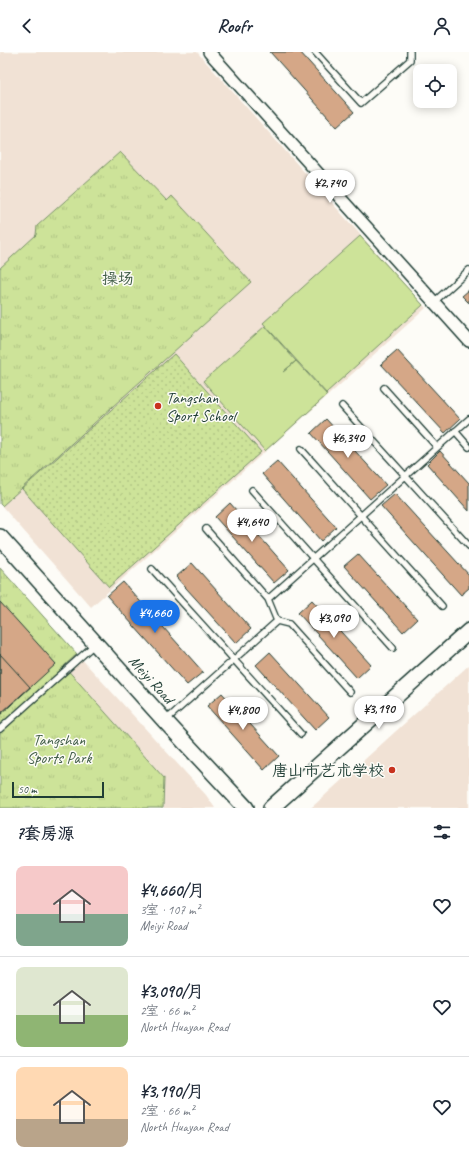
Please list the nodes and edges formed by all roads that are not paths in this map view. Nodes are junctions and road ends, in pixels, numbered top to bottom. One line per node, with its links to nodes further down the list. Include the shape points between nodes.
1 (209, 52): 5 (street)
2 (315, 52): 3 (lane, via 361,103 410,60)
3 (410, 52)
4 (469, 270): 5 (lane)
5 (434, 302): 6 (street)
6 (469, 341)
7 (384, 388): 11 (lane)
8 (342, 406): 14 (lane)
9 (469, 419): 10 (lane)
10 (455, 431): 11 (lane); 12 (lane)
11 (437, 447): 14 (lane)
12 (469, 447)
13 (301, 449): 16 (lane)
14 (405, 476): 16 (lane); 19 (lane)
15 (252, 490): 20 (lane)
16 (361, 516): 20 (lane); 23 (lane)
17 (206, 529): 22 (lane)
18 (0, 537): 26 (street, Meiyi Road)
19 (469, 546)
20 (313, 559): 22 (lane); 27 (lane)
21 (152, 569): 28 (lane)
22 (268, 599): 24 (lane)
23 (442, 606)
24 (277, 621): 28 (lane); 29 (lane, via 289,624)
25 (469, 632): 34 (street)
26 (95, 643): 30 (street, Meiyi Road); 31 (lane)
27 (393, 648)
28 (234, 660): 30 (lane); 32 (lane)
29 (350, 692)
30 (165, 721): 33 (street, Meiyi Road)
31 (0, 729)
32 (301, 734)
33 (246, 808)
34 (271, 808)

